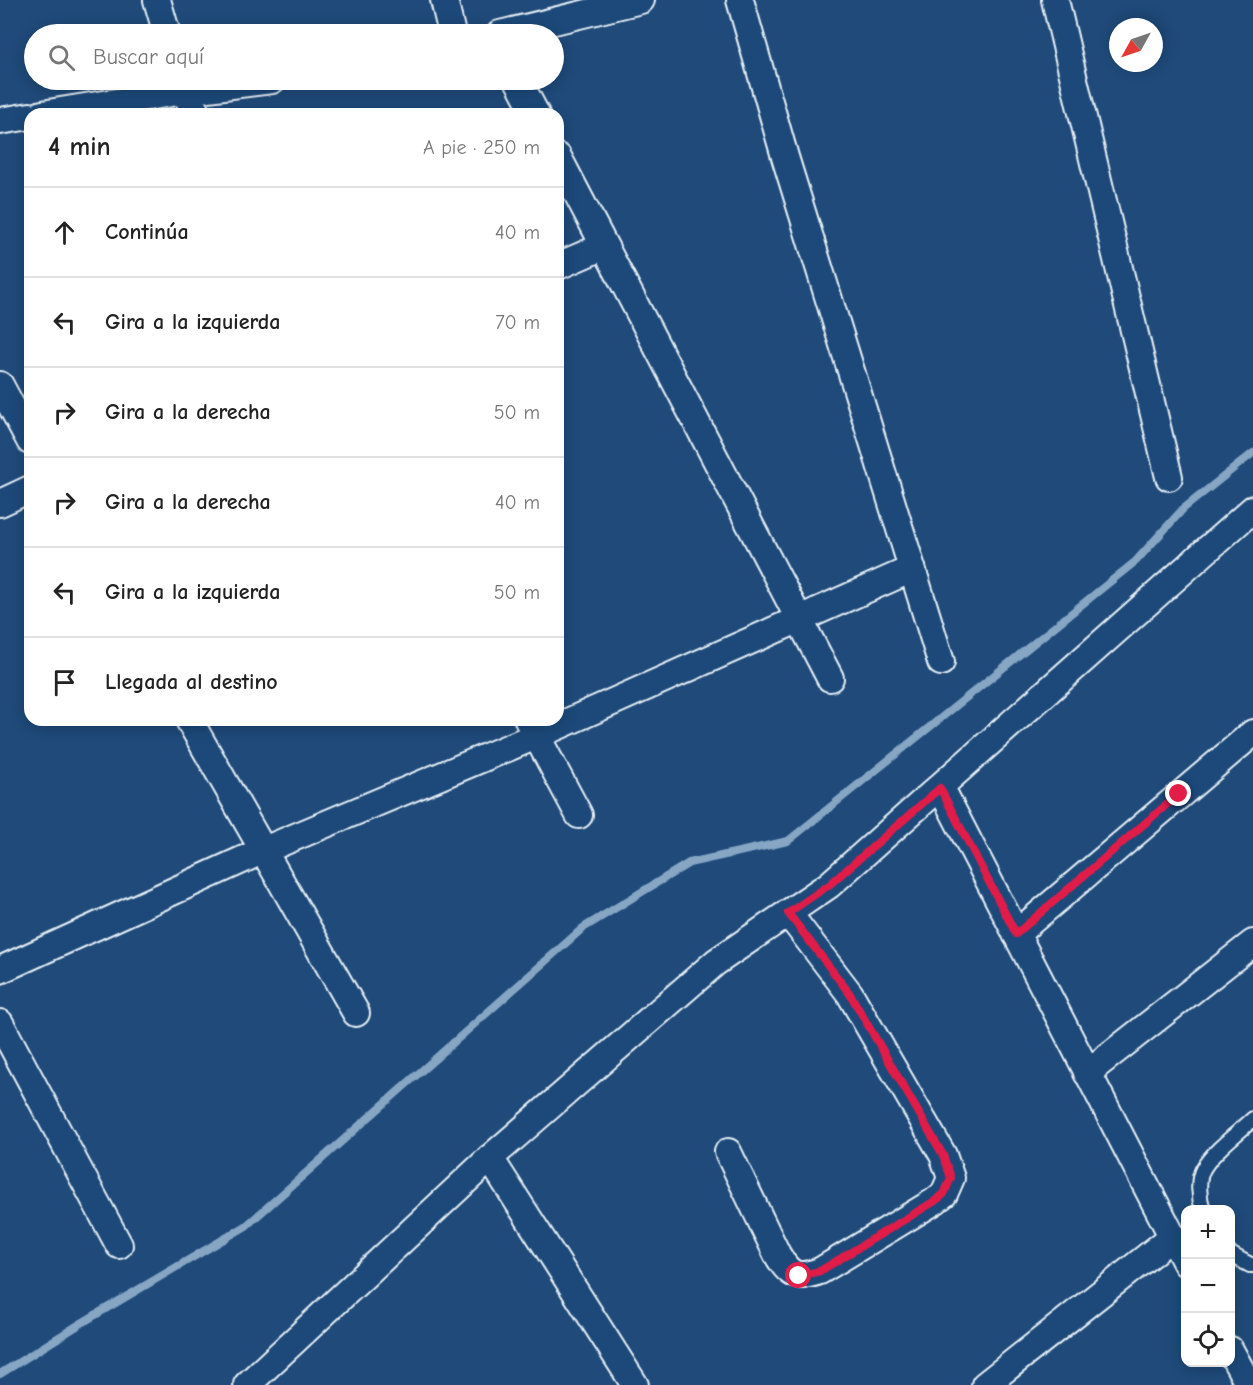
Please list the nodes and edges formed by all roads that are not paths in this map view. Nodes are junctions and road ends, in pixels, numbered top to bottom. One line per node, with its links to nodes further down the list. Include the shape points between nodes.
1 (157, 0): 6 (street)
2 (444, 0): 7 (street)
3 (641, 0): 8 (street)
4 (740, 0): 26 (street)
5 (1055, 0): 22 (street)
6 (164, 24)
7 (450, 24)
8 (541, 24)
9 (158, 90): 12 (street)
10 (185, 90): 13 (street)
11 (523, 90): 14 (street)
12 (71, 108)
13 (194, 108)
14 (533, 108)
15 (24, 117): 16 (street)
16 (0, 121)
17 (564, 169): 18 (street)
18 (604, 246): 19 (street); 27 (street)
19 (564, 263)
20 (0, 385): 21 (street)
21 (24, 430)
22 (1169, 477)
23 (24, 492): 24 (street)
24 (0, 503)
25 (1253, 509): 34 (street)
26 (912, 569): 27 (street); 28 (street)
27 (799, 619): 29 (street); 30 (street)
28 (941, 662)
29 (830, 678)
30 (564, 715)
31 (192, 726): 36 (street)
32 (532, 728): 35 (street); 36 (street)
33 (1253, 733): 38 (street)
34 (940, 788): 37 (street, via 829,885); 38 (street)
35 (579, 815)
36 (264, 850): 40 (street); 41 (street)
37 (788, 913): 45 (street, via 850,994 943,1155 951,1178 944,1194 935,1201 820,1271 799,1276 784,1266 777,1254); 46 (street, via 716,962)
38 (1016, 934): 43 (street)
39 (1253, 943): 43 (street)
40 (0, 970)
41 (356, 1012)
42 (0, 1023): 49 (street)
43 (1088, 1073): 48 (street)
44 (1253, 1119): 47 (lane, via 1202,1170)
45 (728, 1152)
46 (490, 1158): 54 (street); 55 (street)
47 (1202, 1205)
48 (1172, 1237): 51 (street); 56 (street)
49 (119, 1245)
50 (1235, 1257): 52 (lane)
51 (1183, 1259)
52 (1253, 1265)
53 (1235, 1359): 57 (street)
54 (247, 1385)
55 (635, 1385)
56 (985, 1385)
57 (1249, 1385)

